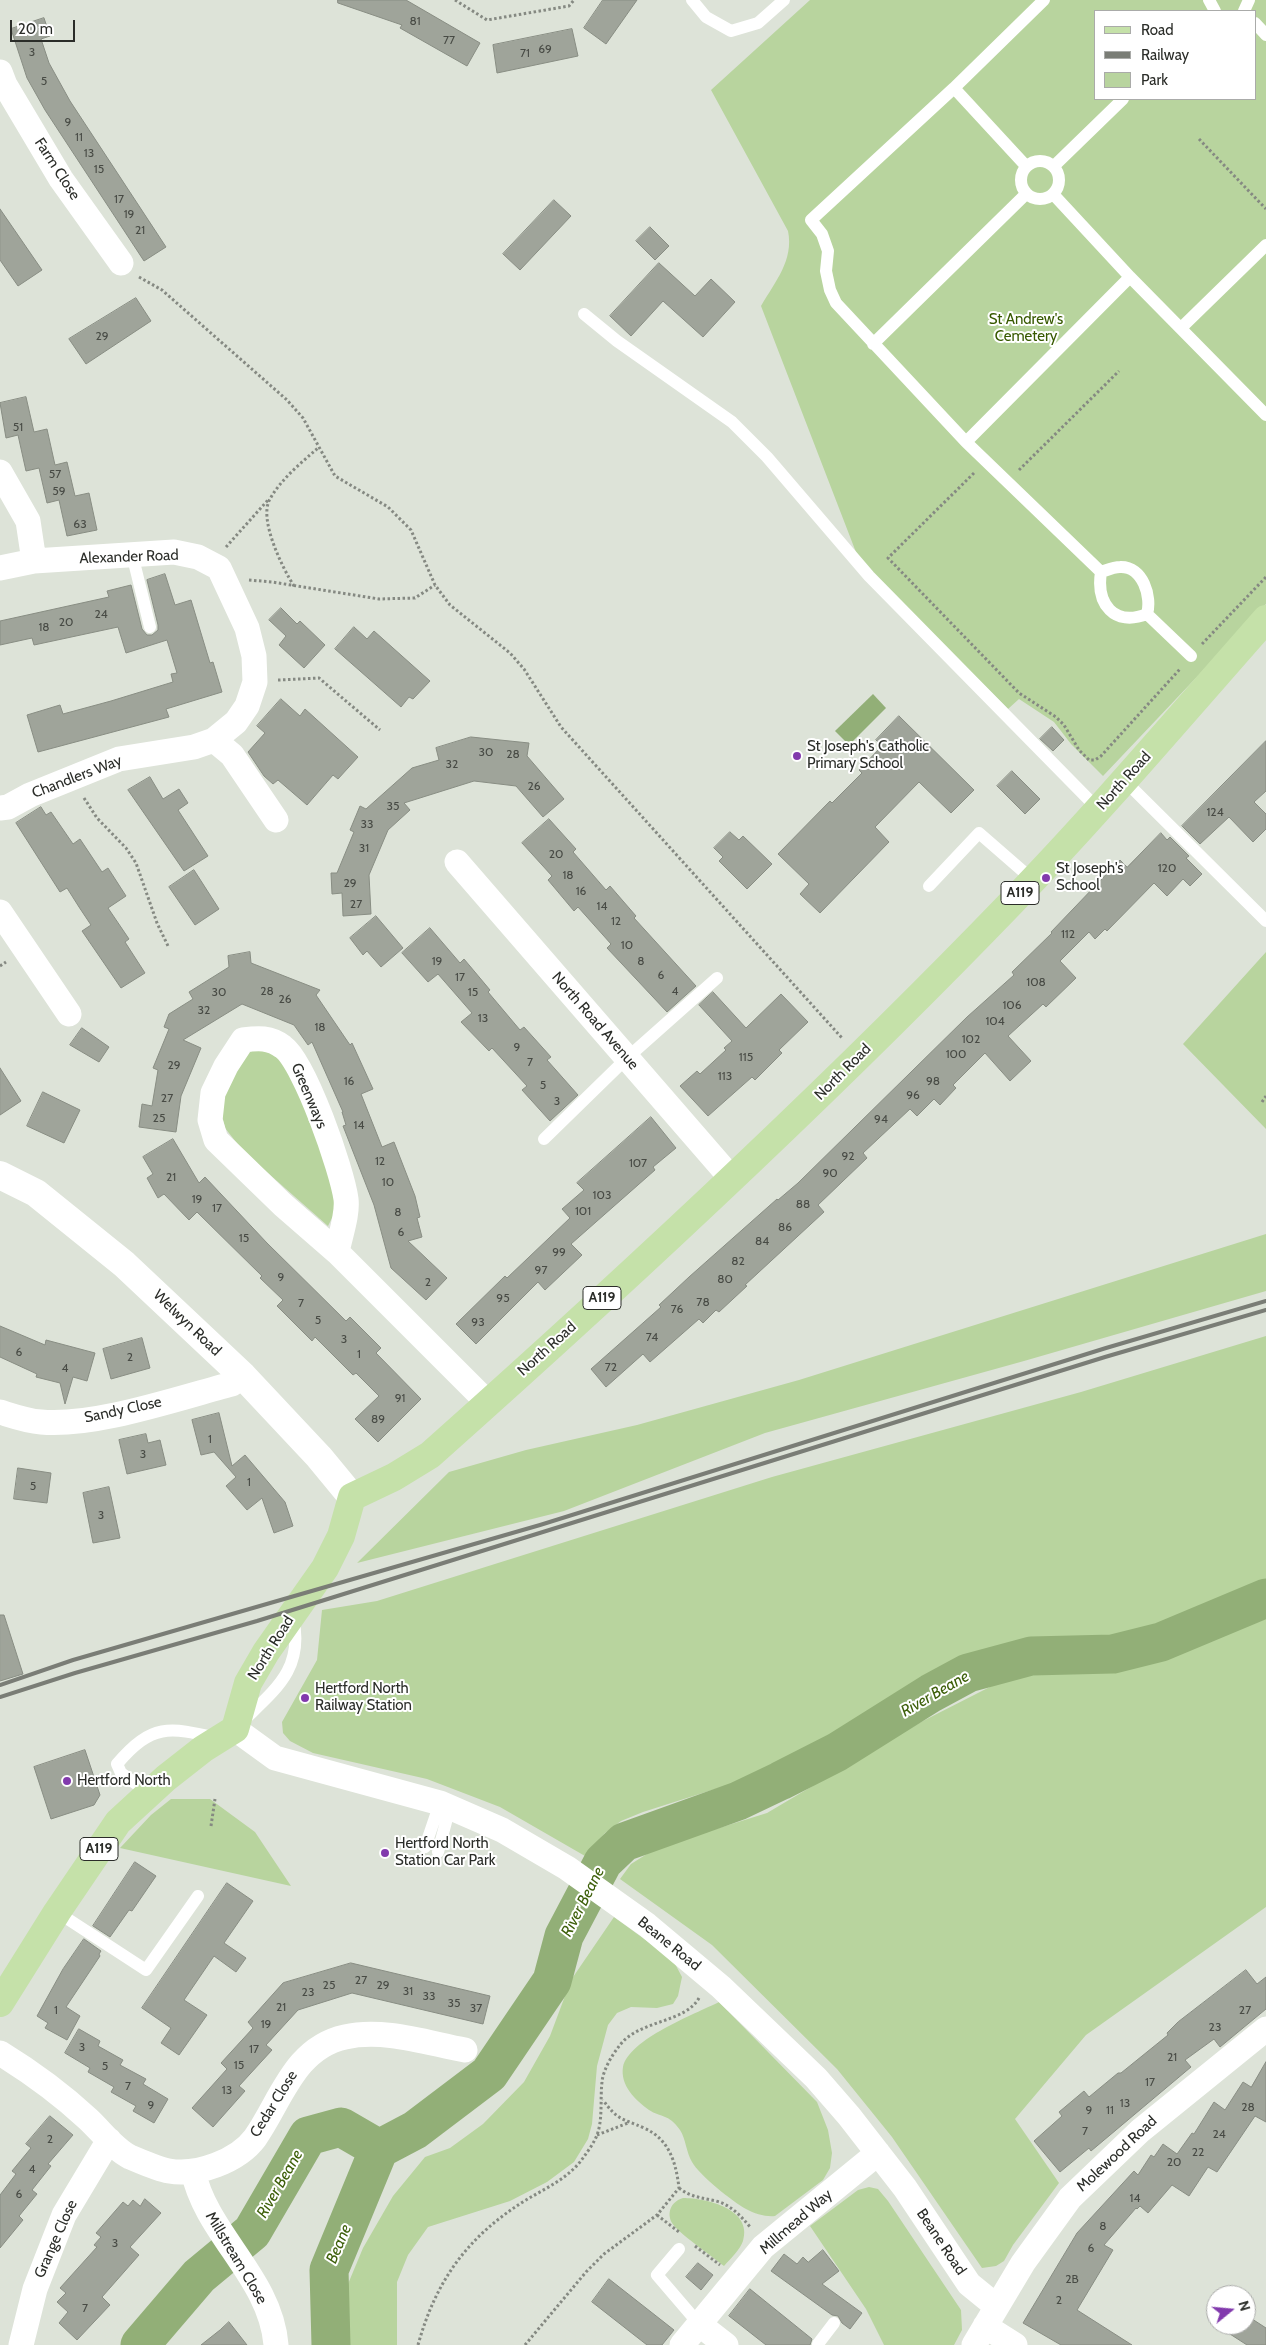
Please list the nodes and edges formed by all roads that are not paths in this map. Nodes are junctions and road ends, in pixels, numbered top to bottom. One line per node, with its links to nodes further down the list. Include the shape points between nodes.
1 (692, 0): 2 (lane, via 706,17 731,31 758,23)
2 (784, 0)
3 (1044, 0): 7 (lane)
4 (1256, 24): 5 (lane)
5 (1266, 35)
6 (0, 72): 14 (street, Farm Close, via 61,179)
7 (954, 88): 9 (lane); 18 (lane, via 811,220 822,234 828,251 826,271 836,303)
8 (1122, 100): 10 (lane)
9 (1026, 166): 10 (lane, via 1040,160); 11 (lane, via 1020,180)
10 (1054, 166): 12 (lane, via 1059,180)
11 (1026, 194): 12 (lane, via 1039,200); 18 (lane)
12 (1053, 194): 15 (lane)
13 (1266, 245): 17 (lane)
14 (121, 263)
15 (1130, 277): 17 (lane); 20 (lane)
16 (584, 314): 34 (lane, via 732,422 869,576)
17 (1180, 328): 19 (lane)
18 (873, 344): 20 (lane)
19 (1266, 415)
20 (966, 442): 25 (lane)
21 (0, 472): 23 (street, via 28,521)
22 (132, 554): 23 (street, Alexander Road); 28 (lane); 29 (street, Alexander Road, via 174,552 219,568)
23 (34, 561): 24 (street, Alexander Road)
24 (0, 568)
25 (1101, 572): 26 (lane, via 1101,597 1116,616 1126,619); 26 (lane, via 1121,566 1141,579 1148,589)
26 (1147, 614): 30 (lane)
27 (1266, 619): 32 (main road, North Road / A119)
28 (150, 627)
29 (247, 628): 31 (street, Chandlers Way, via 254,656 255,682 247,706 236,722)
30 (1191, 656)
31 (214, 740): 33 (street, Chandlers Way, via 194,747 120,759); 35 (street, via 232,755)
32 (1125, 781): 34 (main road, North Road / A119); 40 (lane)
33 (0, 808)
34 (1098, 809): 37 (main road, North Road / A119)
35 (276, 820)
36 (457, 862): 43 (street, North Road Avenue)
37 (1033, 880): 38 (lane, via 979,833); 46 (main road, North Road / A119)
38 (929, 886)
39 (0, 912): 42 (street)
40 (1266, 921)
41 (717, 978): 43 (lane)
42 (70, 1014)
43 (627, 1058): 44 (lane); 46 (street, North Road Avenue)
44 (544, 1140)
45 (0, 1174): 48 (main road, Welwyn Road, via 36,1193 96,1240)
46 (732, 1179): 49 (main road, North Road / A119)
47 (337, 1252): 47 (street, Greenways, via 216,1140 210,1120 213,1093 243,1040 265,1038 284,1047 298,1064 308,1085 346,1200); 49 (street, Greenways)
48 (242, 1376): 50 (street, Sandy Close, via 232,1384 111,1415 73,1421 41,1422); 51 (main road, Welwyn Road)
49 (488, 1403): 51 (main road, North Road / A119, via 430,1455 394,1478)
50 (0, 1412)
51 (352, 1497): 52 (main road, North Road, via 341,1536 324,1568 248,1683)
52 (227, 1734): 53 (main road, A119); 53 (lane, via 180,1730 151,1734 117,1764 120,1773); 54 (street, Beane Road, via 275,1758)
53 (149, 1793): 58 (main road, A119, via 118,1822)
54 (445, 1805): 55 (lane); 56 (lane); 64 (street, Beane Road, via 502,1830 567,1868 674,1946 816,2078)
55 (425, 1847)
56 (438, 1852)
57 (198, 1896): 58 (lane, via 146,1970)
58 (57, 1912): 59 (main road, A119)
59 (1, 2000)
60 (1266, 2028): 69 (street, Molewood Road, via 1140,2131 1070,2198 1023,2263)
61 (465, 2050): 65 (street, Cedar Close, via 385,2035 364,2034 327,2043 298,2066 254,2140 216,2166)
62 (0, 2053): 63 (street, Cedar Close, via 88,2118)
63 (109, 2140): 65 (street, Cedar Close, via 128,2156 170,2171); 71 (street, Grange Close, via 64,2215 35,2289)
64 (878, 2153): 68 (street, Millmead Way, via 763,2248); 69 (street, Beane Road, via 969,2284)
65 (193, 2171): 72 (street, Millstream Close, via 204,2205 244,2266 270,2316)
66 (679, 2249): 68 (lane, via 657,2275)
67 (834, 2323): 70 (lane)
68 (699, 2324): 73 (street, Millmead Way); 74 (street)
69 (985, 2326): 75 (street, Beane Road)
70 (818, 2344)
71 (21, 2345)
72 (276, 2345)
73 (682, 2345)
74 (726, 2345)
75 (1015, 2345)

